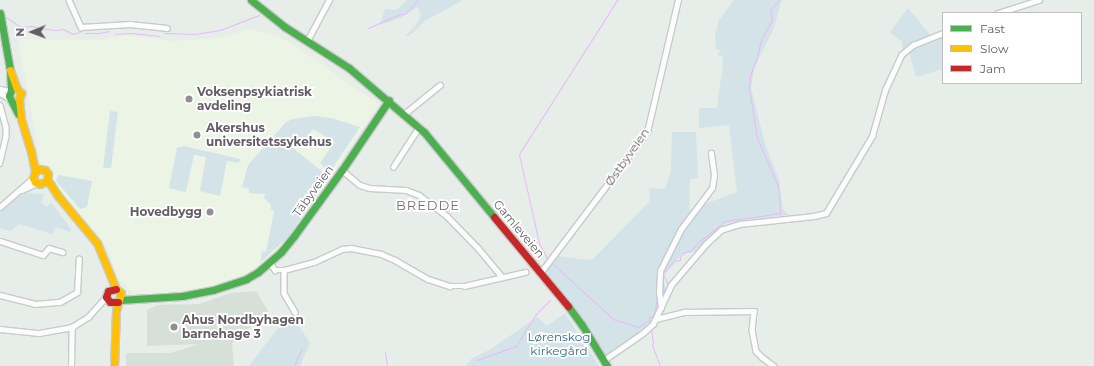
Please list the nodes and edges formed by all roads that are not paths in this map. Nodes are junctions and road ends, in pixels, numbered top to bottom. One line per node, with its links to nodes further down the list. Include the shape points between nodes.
1 (69, 0): 8 (street, via 81,27 130,24)
2 (251, 0): 10 (main road, Gamleveien)
3 (329, 0): 10 (street)
4 (678, 0): 32 (street, Østbyveien, via 647,132)
5 (1039, 0): 6 (street)
6 (1001, 12)
7 (0, 13): 13 (main road)
8 (167, 28)
9 (942, 33): 36 (street, via 913,45 901,55 885,90 872,136 826,212 814,216 740,224 721,230 671,285)
10 (307, 41): 16 (main road, Gamleveien, via 349,68)
11 (440, 85): 18 (street)
12 (0, 89): 13 (street)
13 (13, 90): 15 (main road, via 9,96); 15 (main road, via 21,94)
14 (0, 93): 15 (street)
15 (14, 100): 24 (main road)
16 (388, 100): 18 (main road, Gamleveien); 23 (main road, Täbyveien)
17 (0, 105): 21 (street, via 6,127)
18 (404, 114): 19 (main road, Gamleveien)
19 (419, 127): 22 (street); 32 (main road, Gamleveien)
20 (711, 152): 36 (street, via 714,175 712,188 682,229 660,271)
21 (0, 163)
22 (393, 167)
23 (342, 170): 29 (main road, Täbyveien, via 294,236); 33 (street, via 360,185 406,190 424,199 447,216)
24 (39, 177): 25 (street); 35 (main road, via 97,243 110,274)
25 (0, 207)
26 (0, 240): 27 (street, via 43,255 50,248)
27 (62, 252)
28 (79, 259): 34 (street, via 77,292 60,302 35,304)
29 (270, 263): 30 (street, via 275,270); 35 (main road, Täbyveien, via 246,280 213,290 182,296)
30 (284, 270): 33 (street, via 351,248 381,254 441,284 464,286); 37 (street, via 284,293)
31 (525, 272): 33 (street)
32 (541, 272): 41 (main road, Gamleveien, via 582,325)
33 (502, 277)
34 (0, 295)
35 (114, 297): 39 (street); 43 (main road)
36 (661, 308): 38 (street)
37 (295, 312)
38 (656, 319): 41 (street, via 643,333); 44 (street, via 691,312 754,311 752,330 756,351)
39 (72, 327): 40 (street, via 39,333); 42 (street)
40 (0, 329)
41 (605, 363)
42 (71, 366)
43 (114, 366)
44 (774, 366)

